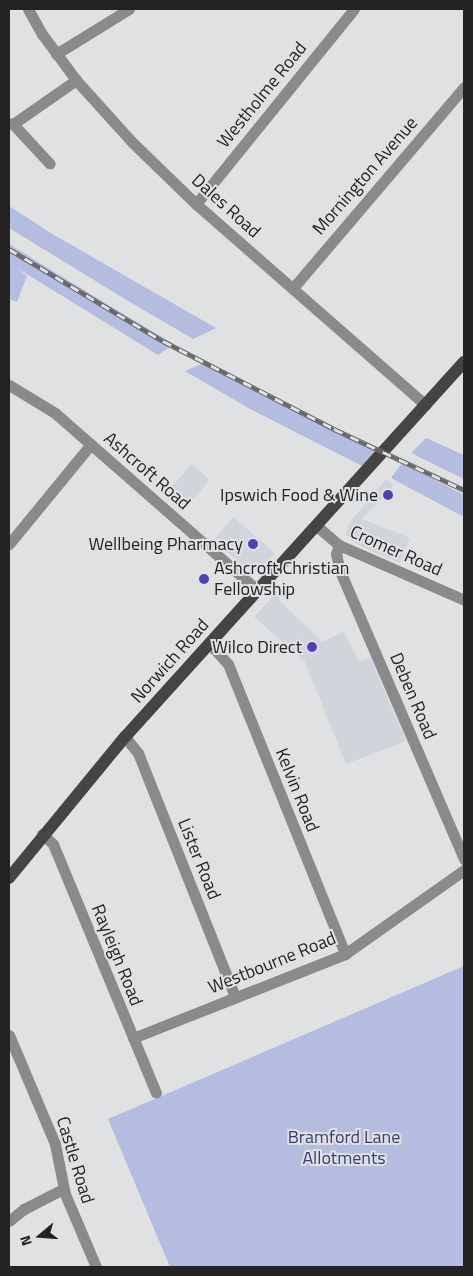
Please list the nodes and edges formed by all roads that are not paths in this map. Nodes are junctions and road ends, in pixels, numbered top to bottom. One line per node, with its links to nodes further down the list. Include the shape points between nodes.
1 (28, 9): 4 (street, Dales Road)
2 (129, 9): 4 (street)
3 (354, 9): 9 (street, Westholme Road)
4 (56, 54): 5 (street, Dales Road)
5 (76, 80): 7 (street); 9 (street, Dales Road, via 133,143)
6 (464, 87): 10 (street, Mornington Avenue)
7 (11, 124): 8 (street)
8 (50, 164)
9 (196, 204): 10 (street, Dales Road)
10 (293, 288): 13 (street, Dales Road)
11 (464, 362): 13 (main road, Norwich Road)
12 (9, 385): 14 (street, Ashcroft Road, via 40,401)
13 (426, 405): 15 (main road, Norwich Road)
14 (91, 444): 16 (street); 18 (street, Ashcroft Road)
15 (318, 527): 17 (street, Cromer Road); 18 (main road, Norwich Road)
16 (9, 544)
17 (339, 545): 19 (street, Cromer Road); 23 (street, Deben Road, via 336,554 340,571)
18 (257, 590): 20 (main road, Norwich Road)
19 (464, 600)
20 (210, 644): 21 (main road, Norwich Road); 26 (street, Kelvin Road, via 228,664)
21 (125, 738): 22 (main road, Norwich Road); 27 (street, Lister Road, via 138,753)
22 (42, 834): 25 (main road, Norwich Road); 29 (street, Rayleigh Road, via 53,844)
23 (464, 859)
24 (464, 870): 26 (street, Westbourne Road)
25 (9, 878)
26 (345, 954): 27 (street, Westbourne Road)
27 (235, 998): 29 (street, Westbourne Road)
28 (9, 1036): 31 (street, Castle Road, via 55,1144)
29 (133, 1038): 30 (street, Rayleigh Road)
30 (156, 1093)
31 (63, 1189): 32 (street, via 24,1209); 33 (street, Castle Road)
32 (9, 1221)
33 (96, 1267)

